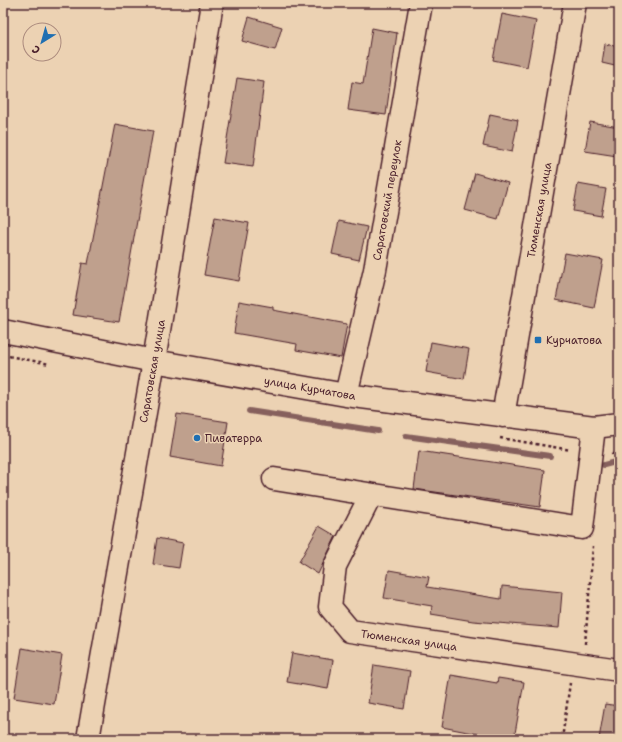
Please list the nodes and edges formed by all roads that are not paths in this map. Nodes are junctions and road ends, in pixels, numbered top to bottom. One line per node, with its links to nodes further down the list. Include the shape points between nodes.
1 (212, 3): 5 (street, Саратовская улица)
2 (421, 3): 6 (street, Саратовский переулок, via 375,270)
3 (575, 3): 7 (street, Тюменская улица)
4 (3, 331): 5 (street, улица Курчатова)
5 (154, 361): 6 (street, улица Курчатова); 13 (street, Саратовская улица)
6 (346, 395): 7 (street, улица Курчатова)
7 (503, 416): 9 (street, улица Курчатова)
8 (619, 424): 9 (street, улица Курчатова)
9 (594, 427): 11 (street, via 582,528)
10 (274, 479): 11 (street)
11 (371, 495): 12 (street, Тюменская улица, via 335,566 330,607 350,631)
12 (619, 670)
13 (88, 739)

